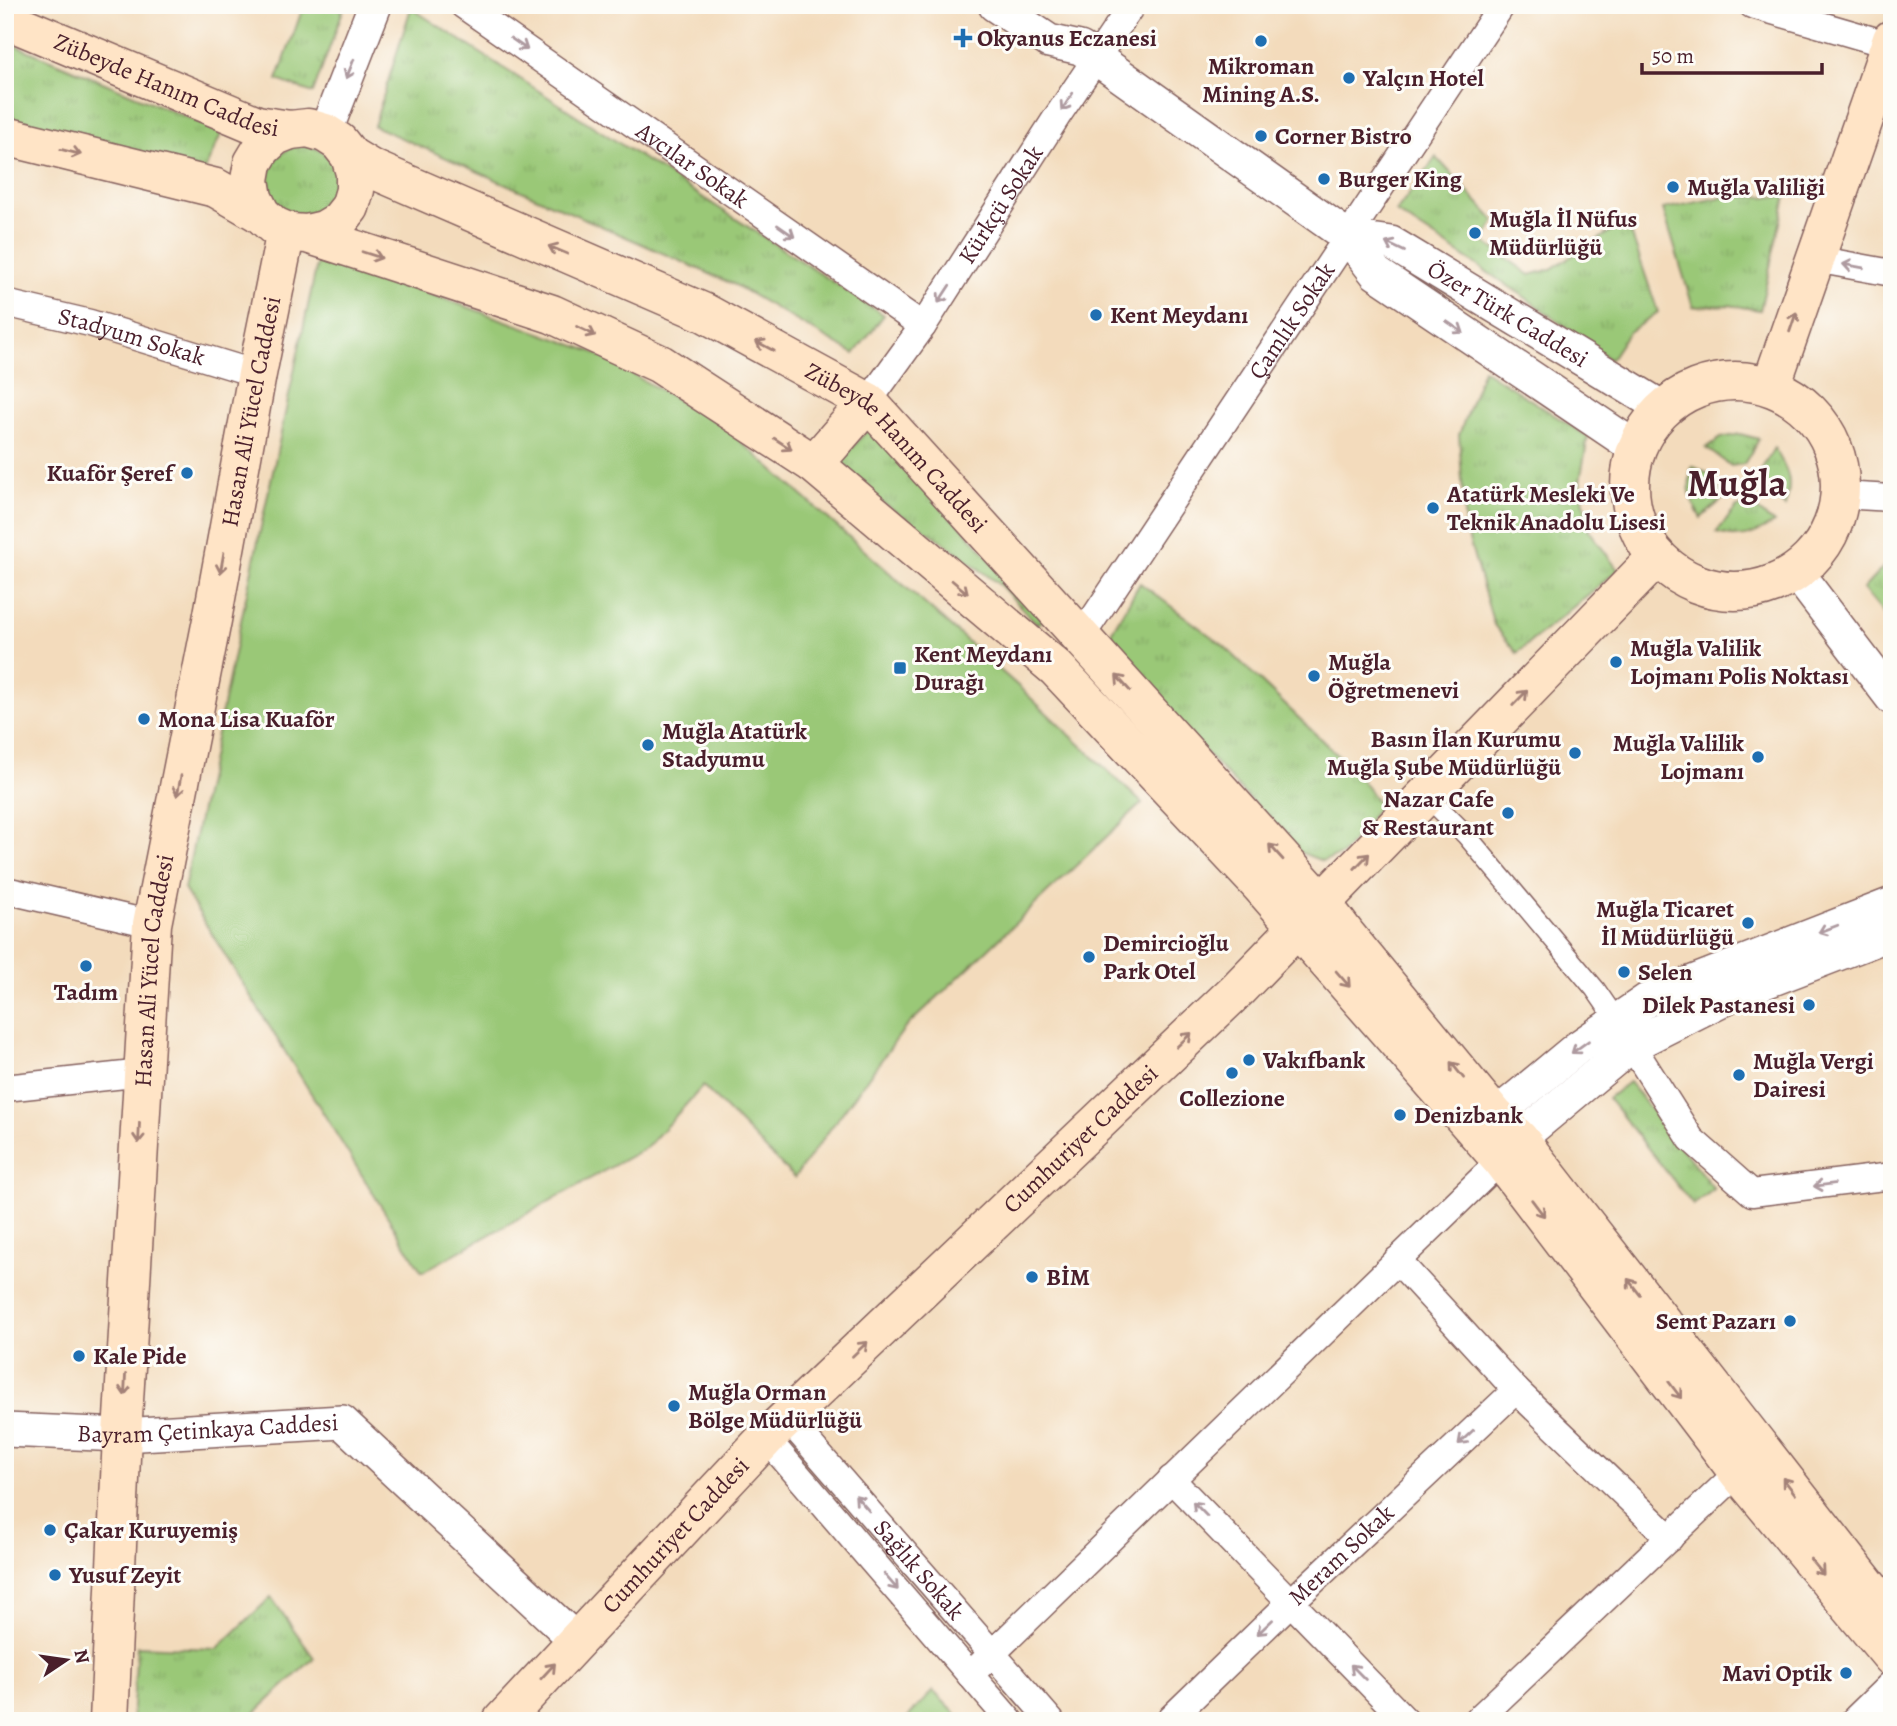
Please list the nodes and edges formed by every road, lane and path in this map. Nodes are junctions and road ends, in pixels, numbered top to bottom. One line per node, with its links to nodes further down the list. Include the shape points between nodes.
1 (375, 5): 12 (street, one-way to 12)
2 (463, 5): 18 (street, Avcılar Sokak, one-way to 18)
3 (995, 5): 10 (street, Özer Türk Caddesi, via 1049,41)
4 (1036, 5): 10 (street, Özer Türk Caddesi, via 1059,21)
5 (1132, 5): 10 (street, Kürkçü Sokak)
6 (1502, 5): 14 (street, Çamlık Sokak)
7 (1752, 5): 9 (street)
8 (5, 19): 12 (main road, Zübeyde Hanım Caddesi, via 257,125)
9 (1891, 42): 15 (main road)
10 (1088, 53): 14 (street, Özer Türk Caddesi); 18 (street, Kürkçü Sokak, one-way to 18)
11 (5, 136): 13 (main road, one-way to 13, via 216,188)
12 (322, 139): 13 (main road, via 355,173 350,207 324,230); 13 (main road, via 275,136 253,163 253,198); 21 (main road, Zübeyde Hanım Caddesi, one-way to 12, via 705,313 370,168)
13 (285, 226): 19 (main road, Hasan Ali Yücel Caddesi); 24 (main road, one-way to 24, via 552,314 660,364)
14 (1348, 237): 22 (street, Özer Türk Caddesi, one-way to 14, via 1391,243); 23 (street, Özer Türk Caddesi, one-way to 23, via 1376,273); 29 (street, Çamlık Sokak)
15 (1815, 259): 16 (street, one-way to 15); 20 (main road, one-way to 15)
16 (1892, 273)
17 (5, 303): 19 (street, Stadyum Sokak, via 90,323)
18 (923, 326): 21 (street, Kürkçü Sokak)
19 (257, 374): 36 (main road, Hasan Ali Yücel Caddesi, one-way to 36)
20 (1771, 386): 22 (main road, via 1743,380 1714,382 1687,391); 25 (main road, via 1816,418 1839,468)
21 (868, 402): 24 (main road); 29 (main road, Zübeyde Hanım Caddesi)
22 (1663, 408): 23 (main road)
23 (1636, 448): 27 (main road, via 1630,471 1634,517)
24 (814, 464): 30 (main road, one-way to 30)
25 (1840, 495): 26 (street); 28 (main road, via 1826,539)
26 (1892, 498)
27 (1657, 557): 28 (main road, via 1676,574 1724,591 1749,591); 32 (main road, Cumhuriyet Caddesi, one-way to 27)
28 (1796, 572): 31 (street)
29 (1081, 637): 30 (main road); 35 (main road, Zübeyde Hanım Caddesi, one-way to 29)
30 (1056, 668): 35 (main road, via 1242,866)
31 (1892, 698)
32 (1426, 795): 35 (main road, Cumhuriyet Caddesi, one-way to 32); 38 (street, via 1466,835 1595,989)
33 (5, 890): 36 (street)
34 (1892, 904): 38 (street, one-way to 38, via 1647,1000)
35 (1310, 915): 41 (main road); 45 (main road, Cumhuriyet Caddesi, one-way to 35, via 1227,1000)
36 (152, 924): 39 (main road, Hasan Ali Yücel Caddesi)
37 (1892, 933): 38 (street)
38 (1624, 1033): 41 (street); 42 (street, one-way to 38, via 1752,1193 1691,1139)
39 (143, 1073): 40 (street); 47 (main road, Hasan Ali Yücel Caddesi, one-way to 47)
40 (5, 1088)
41 (1498, 1137): 43 (street); 48 (main road)
42 (1892, 1176)
43 (1397, 1260): 44 (street); 49 (street)
44 (1516, 1390): 50 (street); 51 (street, Meram Sokak, one-way to 51)
45 (777, 1428): 53 (main road, Cumhuriyet Caddesi); 54 (street, Sağlık Sokak, one-way to 45); 56 (street, Sağlık Sokak, one-way to 56)
46 (5, 1430): 47 (street, Bayram Çetinkaya Caddesi)
47 (122, 1435): 53 (street, Bayram Çetinkaya Caddesi, via 342,1422); 58 (main road, Hasan Ali Yücel Caddesi)
48 (1750, 1461): 50 (street); 52 (main road, one-way to 48); 55 (main road, one-way to 55)
49 (1171, 1479): 51 (street, one-way to 49); 54 (street)
50 (1670, 1538): 64 (street)
51 (1290, 1603): 62 (street, Meram Sokak, one-way to 62); 63 (street, one-way to 51)
52 (1892, 1617)
53 (576, 1640): 59 (main road, Cumhuriyet Caddesi, one-way to 53)
54 (993, 1653): 56 (street); 61 (street, Sağlık Sokak)
55 (1892, 1657)
56 (971, 1675): 60 (street, Sağlık Sokak)
57 (1892, 1688): 65 (street)
58 (108, 1721)
59 (502, 1721)
60 (1010, 1721)
61 (1051, 1721)
62 (1168, 1721)
63 (1406, 1721)
64 (1476, 1721)
65 (1858, 1721)

